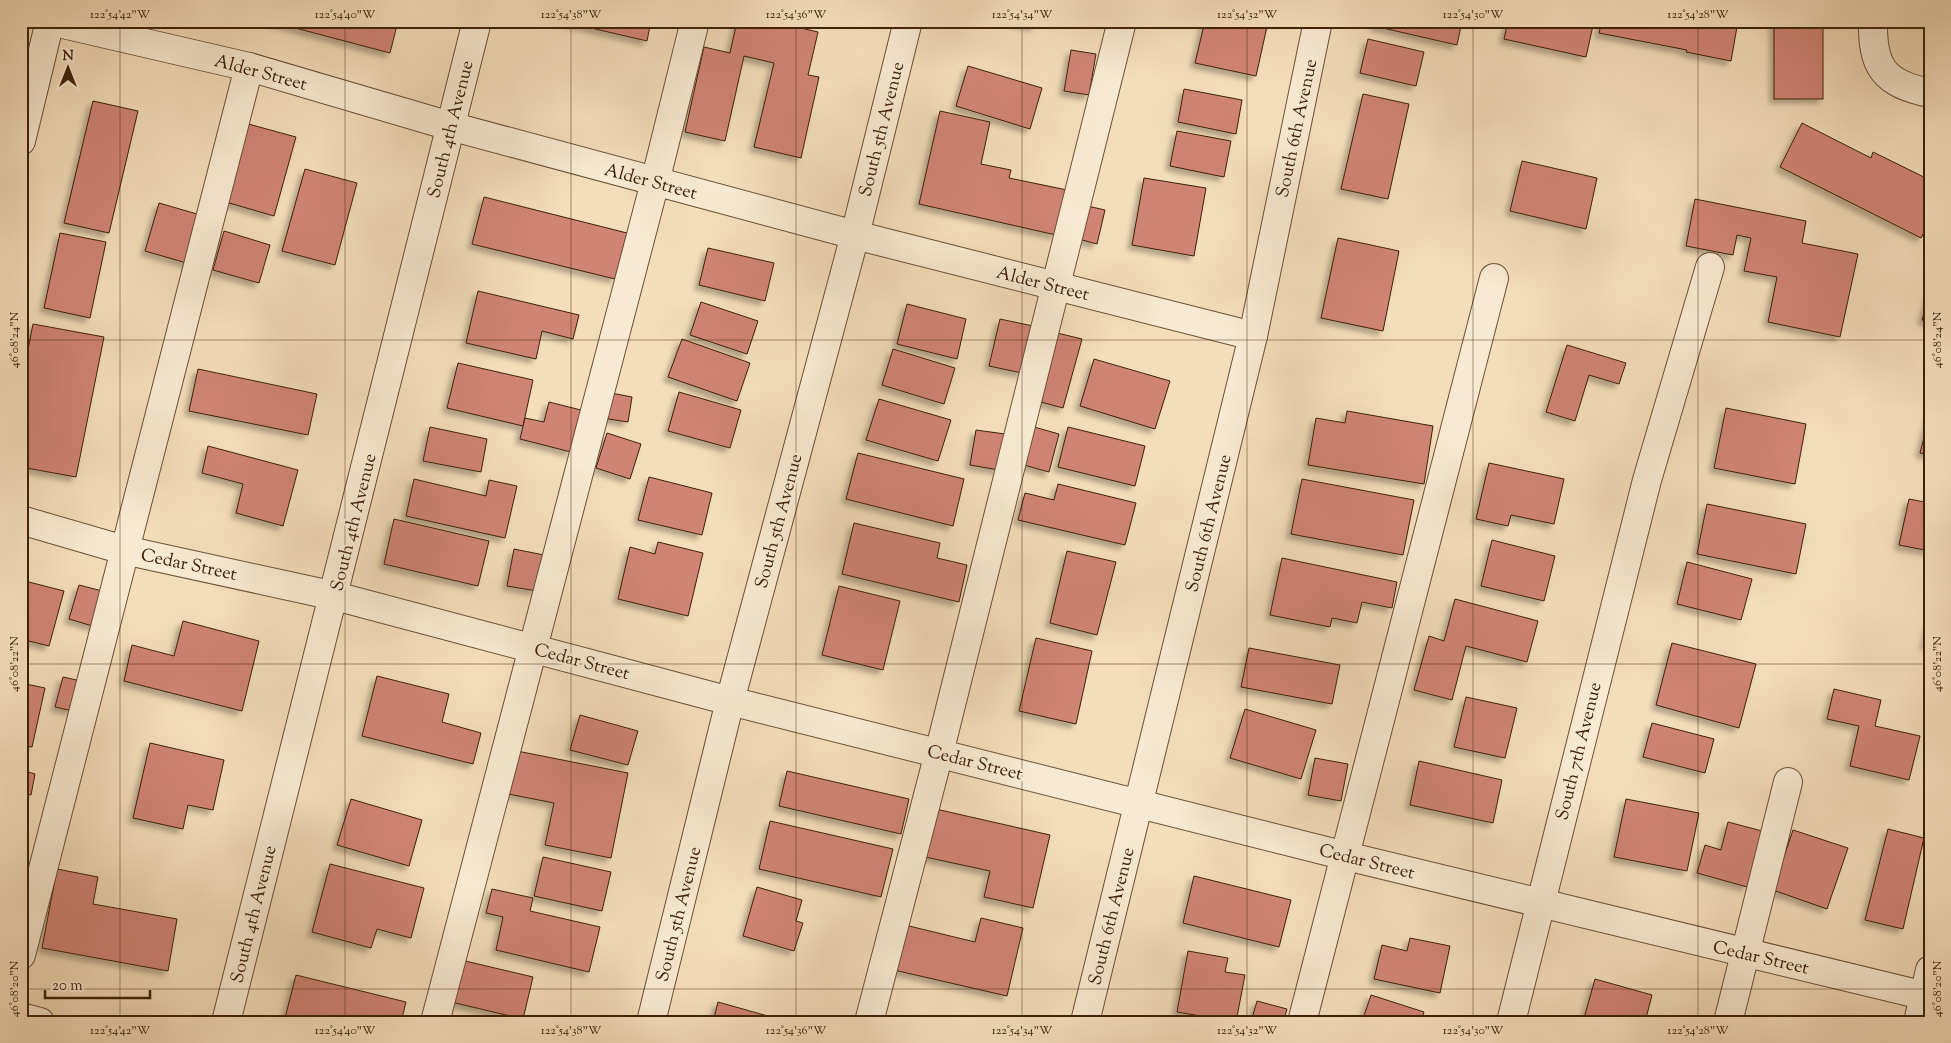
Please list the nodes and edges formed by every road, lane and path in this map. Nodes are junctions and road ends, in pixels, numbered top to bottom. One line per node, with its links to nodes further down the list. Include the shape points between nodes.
1 (50, 21): 8 (street, Alder Street); 11 (street)
2 (477, 21): 10 (street, South 4th Avenue)
3 (695, 21): 12 (street)
4 (908, 21): 13 (street, South 5th Avenue)
5 (1122, 21): 16 (street)
6 (1318, 21): 17 (street, South 6th Avenue)
7 (1873, 21): 9 (street, via 1872,45 1882,71 1906,88)
8 (249, 67): 10 (street, Alder Street); 19 (street)
9 (1930, 93)
10 (450, 126): 12 (street, Alder Street); 20 (street, South 4th Avenue)
11 (21, 141)
12 (655, 182): 13 (street, Alder Street); 21 (street)
13 (855, 235): 16 (street, Alder Street); 22 (street, South 5th Avenue)
14 (1710, 267): 27 (street, South 7th Avenue, via 1647,480)
15 (1494, 278): 26 (street)
16 (1056, 286): 17 (street, Alder Street); 23 (street)
17 (1253, 336): 25 (street, South 6th Avenue)
18 (21, 520): 19 (street, Cedar Street)
19 (124, 550): 20 (street, Cedar Street); 29 (street)
20 (334, 596): 21 (street, Cedar Street); 33 (street, South 4th Avenue)
21 (533, 648): 22 (street, Cedar Street); 34 (street)
22 (730, 701): 23 (street, Cedar Street); 35 (street, South 5th Avenue)
23 (939, 753): 25 (street, Cedar Street); 36 (street)
24 (1788, 782): 28 (street)
25 (1139, 804): 26 (street, Cedar Street); 37 (street, South 6th Avenue)
26 (1346, 856): 27 (street, Cedar Street); 38 (street)
27 (1539, 904): 28 (street, Cedar Street); 39 (street, South 7th Avenue)
28 (1746, 953): 30 (street, Cedar Street); 40 (street)
29 (21, 954)
30 (1928, 988): 41 (street)
31 (21, 1017): 32 (street)
32 (40, 1022)
33 (226, 1022)
34 (435, 1022)
35 (651, 1022)
36 (869, 1022)
37 (1085, 1022)
38 (1302, 1022)
39 (1511, 1022)
40 (1728, 1022)
41 (1918, 1022)

